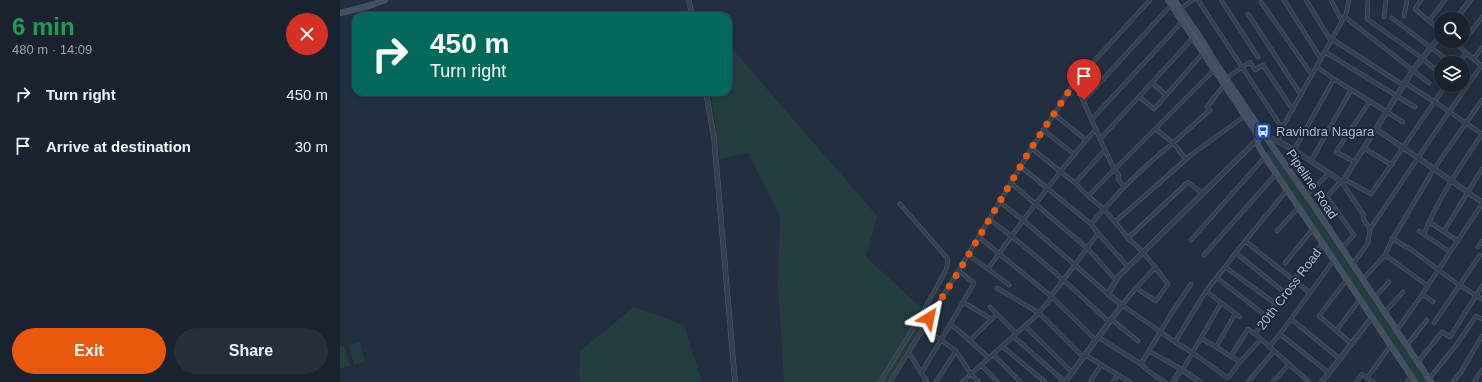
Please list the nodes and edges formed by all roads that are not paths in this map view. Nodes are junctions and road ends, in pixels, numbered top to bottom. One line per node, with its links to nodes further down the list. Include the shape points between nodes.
1 (385, 0): 23 (main road)
2 (689, 0): 21 (street)
3 (1150, 0): 58 (street)
4 (1168, 0): 19 (main road, Pipeline Road)
5 (1198, 0): 51 (street)
6 (1222, 0): 45 (street)
7 (1284, 0): 48 (street)
8 (1306, 0): 35 (street)
9 (1330, 0): 29 (street)
10 (1349, 0): 29 (street)
11 (1368, 0): 46 (street, via 1367,19)
12 (1386, 0): 25 (street)
13 (1407, 0): 26 (street)
14 (1421, 0): 30 (street, via 1415,9)
15 (1445, 0): 30 (street)
16 (1469, 0): 22 (street)
17 (1190, 1): 20 (street)
18 (1261, 2): 55 (street)
19 (1172, 3): 20 (main road, Pipeline Road); 31 (main road, Pipeline Road); 69 (street)
20 (1180, 10): 57 (main road, Pipeline Road, via 1200,37)
21 (691, 12)
22 (1461, 12)
23 (340, 13)
24 (1248, 14): 65 (street)
25 (1384, 16)
26 (1404, 16)
27 (1482, 17): 33 (street)
28 (1392, 18): 37 (street)
29 (1343, 19): 35 (street); 54 (street)
30 (1429, 21): 32 (street)
31 (1182, 22): 34 (main road, Pipeline Road); 79 (street)
32 (1434, 25)
33 (1470, 33)
34 (1193, 38): 41 (main road, Pipeline Road); 59 (street)
35 (1332, 40): 40 (street); 61 (street)
36 (1434, 43): 37 (street)
37 (1431, 46): 43 (street); 46 (street)
38 (1462, 48): 42 (street)
39 (1482, 48): 47 (street)
40 (1325, 52): 48 (street); 66 (street)
41 (1203, 53): 53 (main road, Pipeline Road); 64 (street)
42 (1466, 53): 44 (street); 47 (street)
43 (1443, 56)
44 (1464, 56)
45 (1258, 57)
46 (1422, 58): 52 (street); 54 (street)
47 (1474, 58): 49 (street)
48 (1321, 59): 50 (street)
49 (1482, 65): 75 (street)
50 (1317, 66): 55 (street); 56 (street)
51 (1242, 67): 57 (street); 74 (street, via 1250,62 1255,70 1263,65); 82 (street)
52 (1434, 68)
53 (1214, 70): 57 (main road, Pipeline Road); 84 (street)
54 (1413, 70): 60 (street); 61 (street)
55 (1312, 75): 65 (street)
56 (1334, 79): 62 (street); 98 (street)
57 (1224, 81): 78 (main road, Pipeline Road); 88 (main road, Pipeline Road); 93 (street, via 1207,107 1210,110)
58 (1075, 82): 69 (street); 77 (street)
59 (1152, 83): 64 (street); 68 (street)
60 (1429, 83)
61 (1404, 84): 66 (street); 72 (street)
62 (1351, 90): 71 (street); 103 (street)
63 (1441, 92): 72 (street)
64 (1166, 95): 68 (street, via 1154,109)
65 (1301, 95): 74 (street)
66 (1397, 95): 73 (street); 76 (street)
67 (707, 96): 270 (street, via 714,138)
68 (1140, 97): 89 (street)
69 (1084, 100): 79 (street)
70 (1482, 100): 81 (street)
71 (1370, 101): 76 (street); 104 (street, via 1336,152)
72 (1435, 102): 75 (street); 96 (street)
73 (1415, 107)
74 (1292, 110): 82 (street)
75 (1449, 111): 81 (street); 101 (street)
76 (1386, 112): 80 (street); 85 (street)
77 (1054, 114): 86 (street); 91 (street)
78 (1244, 116): 90 (main road, Pipeline Road); 102 (street)
79 (1092, 119): 83 (street)
80 (1403, 122)
81 (1466, 123): 87 (street); 108 (street)
82 (1282, 128): 92 (street)
83 (1096, 129): 89 (street); 91 (street)
84 (1156, 129): 93 (street); 107 (street)
85 (1376, 129): 95 (street); 96 (street)
86 (1043, 130): 94 (street); 99 (street)
87 (1482, 134): 114 (street)
88 (1266, 136): 90 (street); 92 (street); 122 (main road, Pipeline Road)
89 (1100, 139): 97 (street)
90 (1258, 139): 100 (main road, Pipeline Road, via 1258,146); 121 (street)
91 (1086, 140): 99 (street)
92 (1278, 141): 98 (street)
93 (1173, 143): 102 (street); 118 (street)
94 (1031, 148): 106 (street); 110 (street)
95 (1364, 148): 104 (street); 105 (street)
96 (1404, 148): 101 (street); 105 (street)
97 (1105, 150): 107 (street); 116 (street)
98 (1294, 150): 103 (street)
99 (1074, 154): 110 (street)
100 (1265, 157): 112 (main road, Pipeline Road); 148 (street)
101 (1419, 158): 108 (street); 138 (street)
102 (1186, 159): 134 (street)
103 (1311, 161): 111 (street)
104 (1355, 162): 113 (street)
105 (1392, 165): 113 (street, via 1371,194)
106 (1020, 166): 115 (street); 117 (street)
107 (1114, 169): 118 (street); 123 (street)
108 (1434, 169): 114 (street); 147 (street)
109 (1482, 169): 120 (street)
110 (1061, 170): 116 (street); 117 (street)
111 (1329, 173): 113 (street); 122 (street)
112 (1276, 174): 119 (main road, Pipeline Road); 161 (street)
113 (1343, 180): 124 (street); 138 (street)
114 (1451, 181): 120 (street); 135 (street)
115 (1011, 183): 125 (street); 128 (street)
116 (1075, 183): 123 (street)
117 (1048, 187): 128 (street); 136 (street)
118 (1124, 187): 130 (street)
119 (1287, 190): 129 (main road, Pipeline Road); 151 (street)
120 (1467, 192): 126 (street); 141 (street)
121 (1202, 193): 146 (street, via 1188,182); 156 (street)
122 (1307, 195): 131 (main road, Pipeline Road)
123 (1088, 196): 130 (street)
124 (1327, 197): 131 (street); 155 (street, via 1354,235)
125 (1000, 202): 132 (street); 133 (street)
126 (1482, 203): 149 (street)
127 (900, 204): 271 (street, via 948,259 946,270 920,319)
128 (1035, 205): 133 (street); 154 (street)
129 (1299, 207): 137 (main road, Pipeline Road); 139 (street)
130 (1104, 209): 134 (street); 136 (street)
131 (1316, 209): 155 (main road, Pipeline Road)
132 (989, 220): 144 (street); 145 (street)
133 (1023, 220): 144 (street); 167 (street)
134 (1115, 222): 146 (street)
135 (1428, 222): 141 (street); 143 (street)
136 (1090, 224): 142 (street)
137 (1313, 229): 152 (main road, Pipeline Road); 165 (street)
138 (1370, 229): 166 (street, via 1368,243)
139 (1277, 231)
140 (1419, 231): 143 (street)
141 (1444, 231): 149 (street)
142 (1098, 233): 154 (street); 168 (street)
143 (1424, 234): 157 (street)
144 (1012, 236): 158 (street); 177 (street)
145 (979, 237): 158 (street); 160 (street)
146 (1128, 238): 156 (street)
147 (1392, 238): 162 (street); 172 (street)
148 (1191, 240)
149 (1458, 240): 157 (street)
150 (1482, 241): 153 (street)
151 (1245, 242): 159 (street); 179 (street)
152 (1323, 244): 164 (main road, Pipeline Road); 179 (street, 20th Cross Road)
153 (1478, 247)
154 (1087, 248): 167 (street); 178 (street)
155 (1342, 248): 166 (main road, Pipeline Road)
156 (1143, 252): 168 (street); 170 (street)
157 (1450, 252): 172 (street)
158 (1000, 253): 171 (street); 195 (street)
159 (1236, 253): 169 (street); 189 (street)
160 (968, 255): 171 (street); 173 (street)
161 (1204, 255)
162 (1385, 255): 176 (street); 184 (street)
163 (1480, 255): 183 (street)
164 (1334, 260): 175 (main road, Pipeline Road); 191 (street)
165 (1285, 263)
166 (1353, 264): 176 (main road, Pipeline Road)
167 (1075, 265): 177 (street); 192 (street)
168 (1128, 267): 178 (street)
169 (1225, 267): 174 (street); 202 (street)
170 (1156, 268): 187 (street); 187 (street, via 1168,284 1156,301)
171 (988, 269): 182 (street)
172 (1439, 269): 183 (street); 184 (street)
173 (959, 271): 199 (street, via 974,283); 220 (street)
174 (1217, 278): 188 (street); 209 (street)
175 (1347, 279): 197 (main road, Pipeline Road); 222 (street, via 1319,316)
176 (1363, 279): 196 (main road, Pipeline Road)
177 (1064, 280): 195 (street); 216 (street)
178 (1116, 280): 192 (street)
179 (1294, 280): 189 (street, 20th Cross Road); 191 (street)
180 (1389, 282): 196 (street)
181 (1191, 284): 223 (street)
182 (1009, 285)
183 (1459, 285): 194 (street); 217 (street)
184 (1428, 286): 193 (street)
185 (1482, 286): 194 (street)
186 (997, 288): 206 (street)
187 (1136, 288): 203 (street)
188 (1206, 291): 201 (street); 234 (street)
189 (1284, 292): 202 (street, 20th Cross Road)
190 (1403, 292): 205 (street)
191 (1310, 293): 213 (street)
192 (1108, 294): 203 (street)
193 (1422, 294): 200 (street); 221 (street)
194 (1476, 295): 198 (street); 252 (street, via 1450,337 1442,332)
195 (1052, 297): 206 (street); 229 (street)
196 (1375, 297): 205 (main road, Pipeline Road)
197 (1360, 299): 211 (main road, Pipeline Road); 222 (street)
198 (1482, 300)
199 (963, 302): 212 (street); 218 (street)
200 (1433, 302)
201 (1221, 303): 208 (street); 228 (street)
202 (1276, 304): 209 (street, 20th Cross Road)
203 (1122, 305): 216 (street); 223 (street)
204 (990, 307): 207 (street)
205 (1385, 312): 221 (main road, Pipeline Road)
206 (1039, 313): 219 (street); 247 (street)
207 (997, 314): 212 (street); 224 (street)
208 (1236, 314): 210 (street); 239 (street)
209 (1266, 316): 225 (street, 20th Cross Road)
210 (1240, 317)
211 (1372, 317): 235 (street); 236 (main road, Pipeline Road)
212 (991, 319): 232 (street)
213 (1290, 319): 226 (street); 250 (street)
214 (1482, 319): 267 (street, via 1476,316)
215 (1427, 320): 237 (street)
216 (1110, 321): 229 (street); 233 (street)
217 (1434, 323)
218 (950, 324): 231 (street); 232 (street)
219 (1025, 326): 224 (street); 259 (street)
220 (922, 328): 231 (street); 244 (street)
221 (1397, 330): 237 (main road, Pipeline Road)
222 (1336, 331): 235 (street)
223 (1159, 332): 234 (street); 243 (street)
224 (1015, 334): 238 (street); 279 (street)
225 (1255, 334): 230 (street); 248 (street, via 1248,329)
226 (1280, 334): 240 (street); 261 (street)
227 (1482, 336): 293 (street, via 1462,372)
228 (1201, 338): 239 (street); 245 (street)
229 (1097, 339): 247 (street); 253 (street)
230 (1261, 339): 240 (street); 251 (street)
231 (941, 340): 241 (street); 260 (street)
232 (970, 340): 249 (street)
233 (1138, 341)
234 (1175, 342): 245 (street)
235 (1352, 344): 250 (street)
236 (1390, 345): 265 (street); 266 (main road, Pipeline Road)
237 (1407, 345): 252 (main road, Pipeline Road)
238 (1002, 346): 246 (street); 278 (street)
239 (1216, 347): 248 (street)
240 (1269, 347): 242 (street)
241 (956, 351): 262 (street); 273 (street)
242 (1274, 351): 254 (street); 285 (street)
243 (1149, 352): 253 (street); 257 (street)
244 (908, 353): 260 (street); 268 (street)
245 (1193, 353): 251 (street, via 1228,378); 257 (street)
246 (993, 354): 249 (street); 277 (street)
247 (1084, 356): 256 (street); 259 (street)
248 (1231, 356): 251 (street)
249 (988, 358): 255 (street)
250 (1340, 359): 261 (street)
251 (1240, 362)
252 (1418, 362): 267 (main road, Pipeline Road)
253 (1141, 364): 283 (street)
254 (1289, 364): 264 (street); 286 (street)
255 (981, 365): 262 (street); 276 (street)
256 (1101, 365): 263 (street); 280 (street)
257 (1182, 370): 269 (street); 284 (street)
258 (1482, 370): 294 (street)
259 (1072, 372): 279 (street)
260 (921, 373): 272 (street)
261 (1329, 373): 289 (street)
262 (971, 374): 274 (street); 275 (street)
263 (1117, 375): 281 (street); 282 (street)
264 (1304, 378): 287 (street); 288 (street)
265 (1367, 378): 290 (street, via 1362,374); 291 (street)
266 (1413, 380): 292 (street)
267 (1430, 380)
268 (891, 381)
269 (1196, 381)
270 (735, 382)
271 (880, 382)
272 (927, 382)
273 (936, 382)
274 (962, 382)
275 (979, 382)
276 (998, 382)
277 (1020, 382)
278 (1045, 382)
279 (1065, 382)
280 (1090, 382)
281 (1113, 382)
282 (1130, 382)
283 (1165, 382)
284 (1173, 382)
285 (1248, 382)
286 (1273, 382)
287 (1300, 382)
288 (1309, 382)
289 (1322, 382)
290 (1356, 382)
291 (1373, 382)
292 (1408, 382)
293 (1453, 382)
294 (1474, 382)

